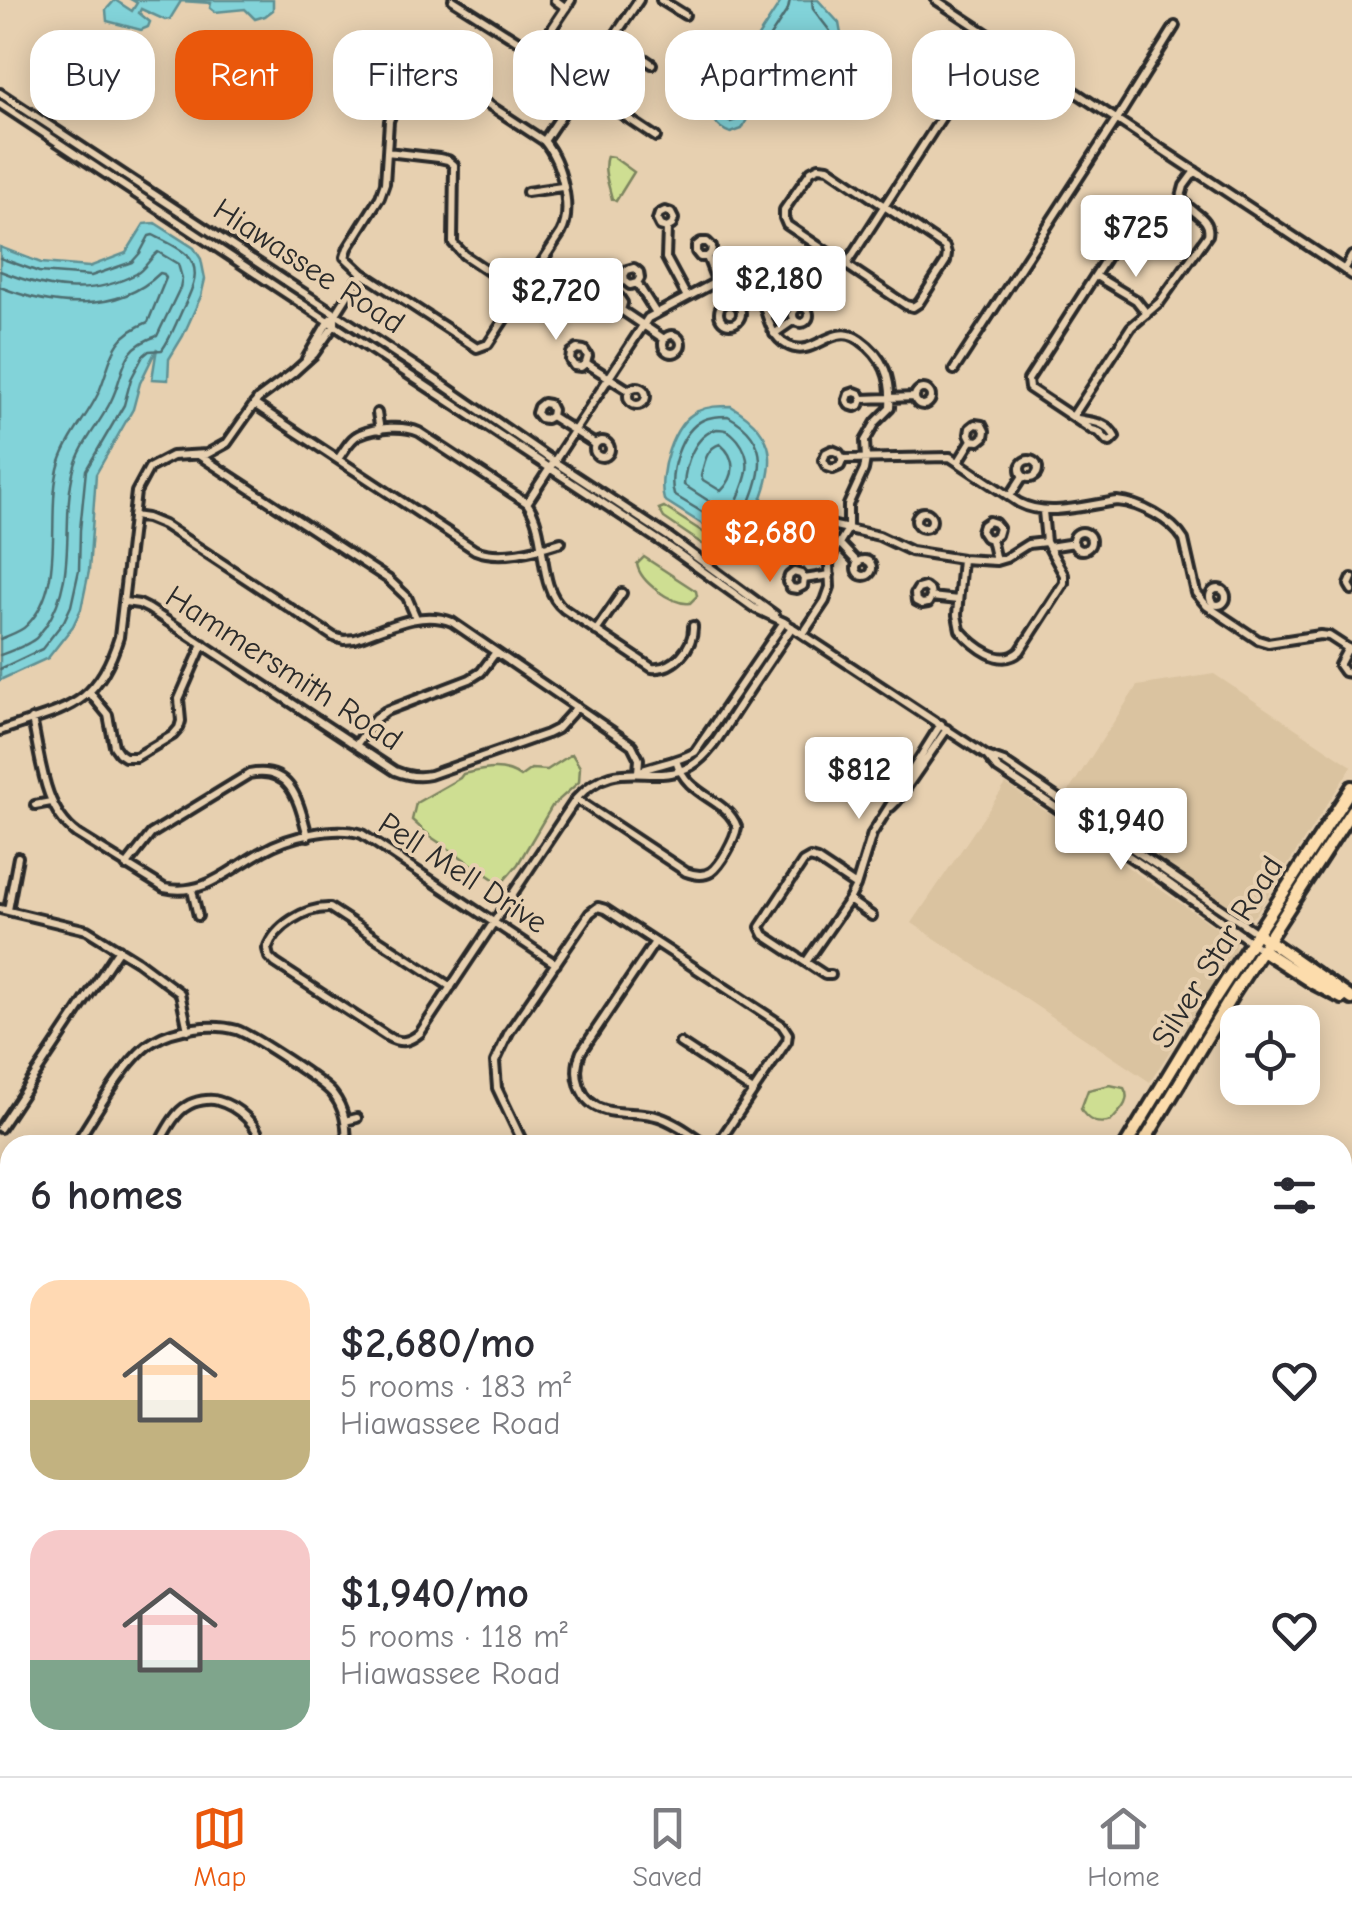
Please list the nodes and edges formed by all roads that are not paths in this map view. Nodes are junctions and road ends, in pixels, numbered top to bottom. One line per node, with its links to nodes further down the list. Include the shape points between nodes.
1 (453, 0): 6 (street, via 529,48 543,42)
2 (555, 0): 6 (street)
3 (640, 0): 9 (street)
4 (661, 0): 7 (street)
5 (936, 0): 10 (street)
6 (569, 4)
7 (685, 15)
8 (1175, 26): 15 (street)
9 (619, 30)
10 (979, 30)
11 (645, 59): 12 (street)
12 (652, 64)
13 (1075, 92): 15 (street)
14 (1, 98): 43 (street, Hiawassee Road)
15 (1117, 119): 22 (street); 49 (street)
16 (559, 120): 20 (street)
17 (632, 120): 19 (street)
18 (940, 120): 25 (street)
19 (656, 136)
20 (544, 142): 21 (street, via 421,68 393,110); 23 (street, via 556,158)
21 (387, 152): 32 (street, via 380,197 345,257); 37 (street, via 454,165 454,243)
22 (1195, 171): 31 (street); 42 (street, via 1182,198 1210,231)
23 (562, 186): 24 (street); 37 (street, via 565,226)
24 (527, 192)
25 (884, 206): 30 (street); 30 (street, via 819,167 780,214); 30 (street, via 947,254 919,303 906,306)
26 (667, 228): 38 (street, via 666,258)
27 (1129, 236): 34 (street)
28 (1352, 256): 31 (street)
29 (707, 257): 35 (street)
30 (846, 265)
31 (1344, 270): 33 (street)
32 (362, 273): 37 (street, via 477,348 488,344); 43 (street)
33 (1352, 275)
34 (1096, 276): 42 (street, via 1136,300); 58 (street, via 1028,380)
35 (716, 282): 38 (street); 39 (street); 46 (street, via 740,278 754,285)
36 (637, 284): 41 (street)
37 (521, 293)
38 (686, 297): 41 (street)
39 (726, 303)
40 (622, 310): 45 (street)
41 (656, 312): 45 (street)
42 (1146, 314): 58 (street)
43 (333, 319): 55 (street, via 304,363); 68 (street, Hiawassee Road)
44 (794, 320): 46 (street)
45 (643, 324): 47 (street); 50 (street)
46 (774, 334): 53 (street, via 798,349 853,336 882,359)
47 (664, 338)
48 (586, 363): 50 (street)
49 (954, 370)
50 (608, 378): 51 (street); 60 (street)
51 (630, 391)
52 (915, 397): 53 (street)
53 (890, 399): 54 (street); 66 (street, via 865,440)
54 (862, 400)
55 (254, 404): 63 (street, via 227,442); 64 (street)
56 (377, 413): 59 (street)
57 (551, 416): 60 (street)
58 (1074, 418): 58 (street, via 1107,441 1115,437 1097,421)
59 (380, 430): 64 (street, via 360,434); 71 (street, via 419,432)
60 (574, 430): 62 (street); 68 (street)
61 (972, 440): 67 (street)
62 (595, 444)
63 (199, 456): 73 (street, via 172,456 149,468); 93 (street, via 388,579)
64 (338, 459): 81 (street, via 476,550)
65 (842, 459): 66 (street)
66 (866, 459): 67 (street); 75 (street, via 850,498)
67 (958, 461): 70 (street)
68 (551, 465): 71 (street); 94 (street, Hiawassee Road)
69 (1024, 476): 70 (street)
70 (1010, 496): 72 (street)
71 (526, 503): 81 (street)
72 (1043, 511): 80 (street); 99 (street, via 1128,502 1180,533 1196,593 1258,640 1320,635)
73 (133, 516): 92 (street); 93 (street, via 164,525 334,637 355,639)
74 (822, 523): 75 (street)
75 (848, 529): 79 (street); 82 (street, via 911,551)
76 (992, 539): 83 (street)
77 (561, 542): 81 (street)
78 (1074, 543): 80 (street)
79 (840, 544): 84 (street); 85 (street)
80 (1047, 545): 83 (street, via 1028,544); 91 (street, via 1064,583 1014,657 995,657 964,636)
81 (543, 548): 96 (street, via 552,597)
82 (962, 559): 83 (street); 91 (street)
83 (996, 561)
84 (858, 563)
85 (830, 575): 87 (street); 97 (street, via 825,601)
86 (1352, 578): 88 (street)
87 (804, 580)
88 (1352, 590)
89 (622, 593): 96 (street)
90 (932, 597): 91 (street)
91 (958, 600)
92 (124, 602): 98 (street, Hammersmith Road, via 149,608); 102 (street, via 112,660)
93 (416, 618): 100 (street, via 452,622)
94 (788, 625): 97 (street, Hiawassee Road); 108 (street, via 695,752); 109 (street, via 711,748)
95 (693, 626): 96 (street, via 681,656 662,669 645,665)
96 (596, 631)
97 (802, 634): 105 (street, Hiawassee Road)
98 (203, 644): 102 (street, via 178,700 185,722 136,757 114,746 108,715); 107 (street, Hammersmith Road)
99 (1350, 649): 101 (street, via 1339,666)
100 (496, 652): 103 (street); 107 (street, via 470,679 386,711)
101 (1352, 672)
102 (90, 693): 104 (street)
103 (576, 707): 107 (street, Hammersmith Road, via 558,730 420,777 406,776); 110 (street, via 632,745)
104 (32, 719): 106 (street); 114 (street)
105 (944, 726): 121 (street, via 872,834); 128 (street, Hiawassee Road, via 998,769)
106 (0, 731)
107 (356, 745)
108 (676, 760): 109 (street); 110 (street)
109 (679, 771): 110 (street); 113 (street, via 729,812 738,828 705,875 686,872)
110 (638, 772): 113 (street, via 597,780)
111 (1352, 787): 128 (main road, Silver Star Road)
112 (1352, 797): 117 (main road, via 1342,812)
113 (576, 798): 127 (street)
114 (51, 802): 115 (street); 120 (street, via 66,826)
115 (35, 806)
116 (1352, 810): 117 (main road, Silver Star Road)
117 (1344, 823): 130 (main road, Silver Star Road)
118 (308, 836): 120 (street, via 293,789 257,772 151,834); 122 (street, Pell Mell Drive, via 266,848); 127 (street, Pell Mell Drive, via 362,834)
119 (18, 857): 124 (street)
120 (126, 866): 122 (street, via 164,888)
121 (856, 886): 123 (street); 132 (street, via 810,858 764,919 764,935)
122 (192, 890): 125 (street)
123 (849, 900): 126 (street); 132 (street)
124 (4, 910): 131 (street, via 87,930)
125 (198, 916)
126 (872, 916)
127 (494, 923): 133 (street, Pell Mell Drive); 135 (street)
128 (1254, 937): 130 (main road, Hiawassee Road); 150 (main road, Silver Star Road)
129 (655, 942): 133 (street, via 598,907); 139 (street, via 788,1034); 148 (street, via 581,1052 577,1077 596,1106 659,1117)
130 (1265, 945): 136 (main road, Hiawassee Road); 151 (main road, Silver Star Road)
131 (119, 950): 137 (street, via 180,992); 142 (street)
132 (806, 962): 134 (street)
133 (556, 964): 147 (street, via 495,1062 497,1088)
134 (831, 976)
135 (451, 987): 135 (street, via 330,908 288,923 268,949 275,963 396,1042 420,1033)
136 (1352, 1001)
137 (188, 1030): 141 (street, via 247,1034 326,1087); 143 (street, via 140,1051)
138 (680, 1043): 139 (street)
139 (753, 1091): 149 (street)
140 (357, 1118): 141 (street)
141 (345, 1121): 146 (street)
142 (0, 1128)
143 (82, 1135)
144 (165, 1135): 145 (street, via 181,1110 217,1100)
145 (260, 1135)
146 (346, 1135)
147 (519, 1135)
148 (693, 1135)
149 (724, 1135)
150 (1132, 1135)
151 (1148, 1135)

